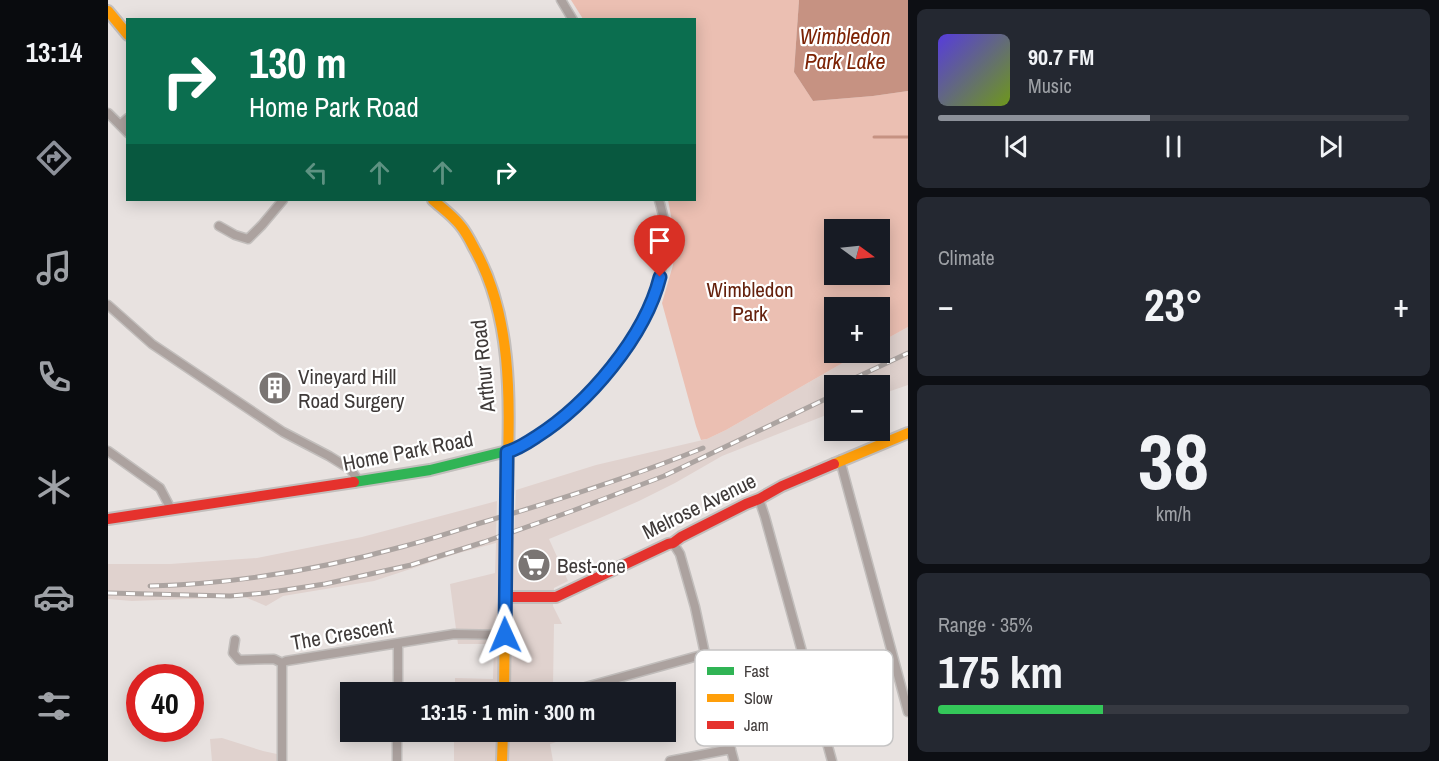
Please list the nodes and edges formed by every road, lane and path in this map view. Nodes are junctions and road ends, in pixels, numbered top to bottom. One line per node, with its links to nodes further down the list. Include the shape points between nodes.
1 (561, 0): 3 (street)
2 (109, 15): 4 (street)
3 (572, 18)
4 (126, 33)
5 (108, 113): 7 (street)
6 (126, 120): 7 (street)
7 (120, 125): 8 (street)
8 (126, 131)
9 (282, 201): 12 (street, via 248,239)
10 (434, 201): 16 (street, Arthur Road, via 465,232 491,285 506,361)
11 (659, 201): 16 (street, Home Park Road, via 665,228 663,264 638,328 595,387 566,415)
12 (219, 226)
13 (108, 305): 18 (street, via 152,344 283,432 350,469)
14 (908, 433): 17 (street, Melrose Avenue)
15 (108, 451): 20 (street, via 160,489)
16 (507, 452): 18 (street, Home Park Road); 23 (street, Arthur Road, bridge)
17 (840, 460): 19 (street, Melrose Avenue); 29 (street)
18 (359, 481): 20 (street, Home Park Road)
19 (759, 499): 22 (street, Melrose Avenue); 28 (street)
20 (171, 510): 21 (street, Home Park Road)
21 (108, 519)
22 (673, 543): 23 (street, Melrose Avenue, via 556,597); 27 (street, via 683,564)
23 (505, 597): 24 (street, Arthur Road)
24 (505, 635): 26 (street, The Crescent, via 460,634); 34 (street, Arthur Road)
25 (235, 640): 32 (street, via 233,653 239,660 274,659)
26 (398, 643): 32 (street, The Crescent); 33 (street)
27 (704, 650)
28 (802, 650)
29 (891, 650)
30 (893, 656): 36 (street)
31 (695, 657): 35 (street)
32 (282, 663): 42 (street, The Crescent)
33 (398, 682)
34 (504, 682)
35 (604, 682)
36 (908, 712)
37 (397, 742): 43 (street)
38 (503, 742): 44 (street)
39 (730, 746): 41 (street)
40 (828, 746): 47 (street)
41 (731, 749): 45 (street); 46 (street)
42 (282, 761)
43 (397, 761)
44 (502, 761)
45 (670, 761)
46 (734, 761)
47 (832, 761)

